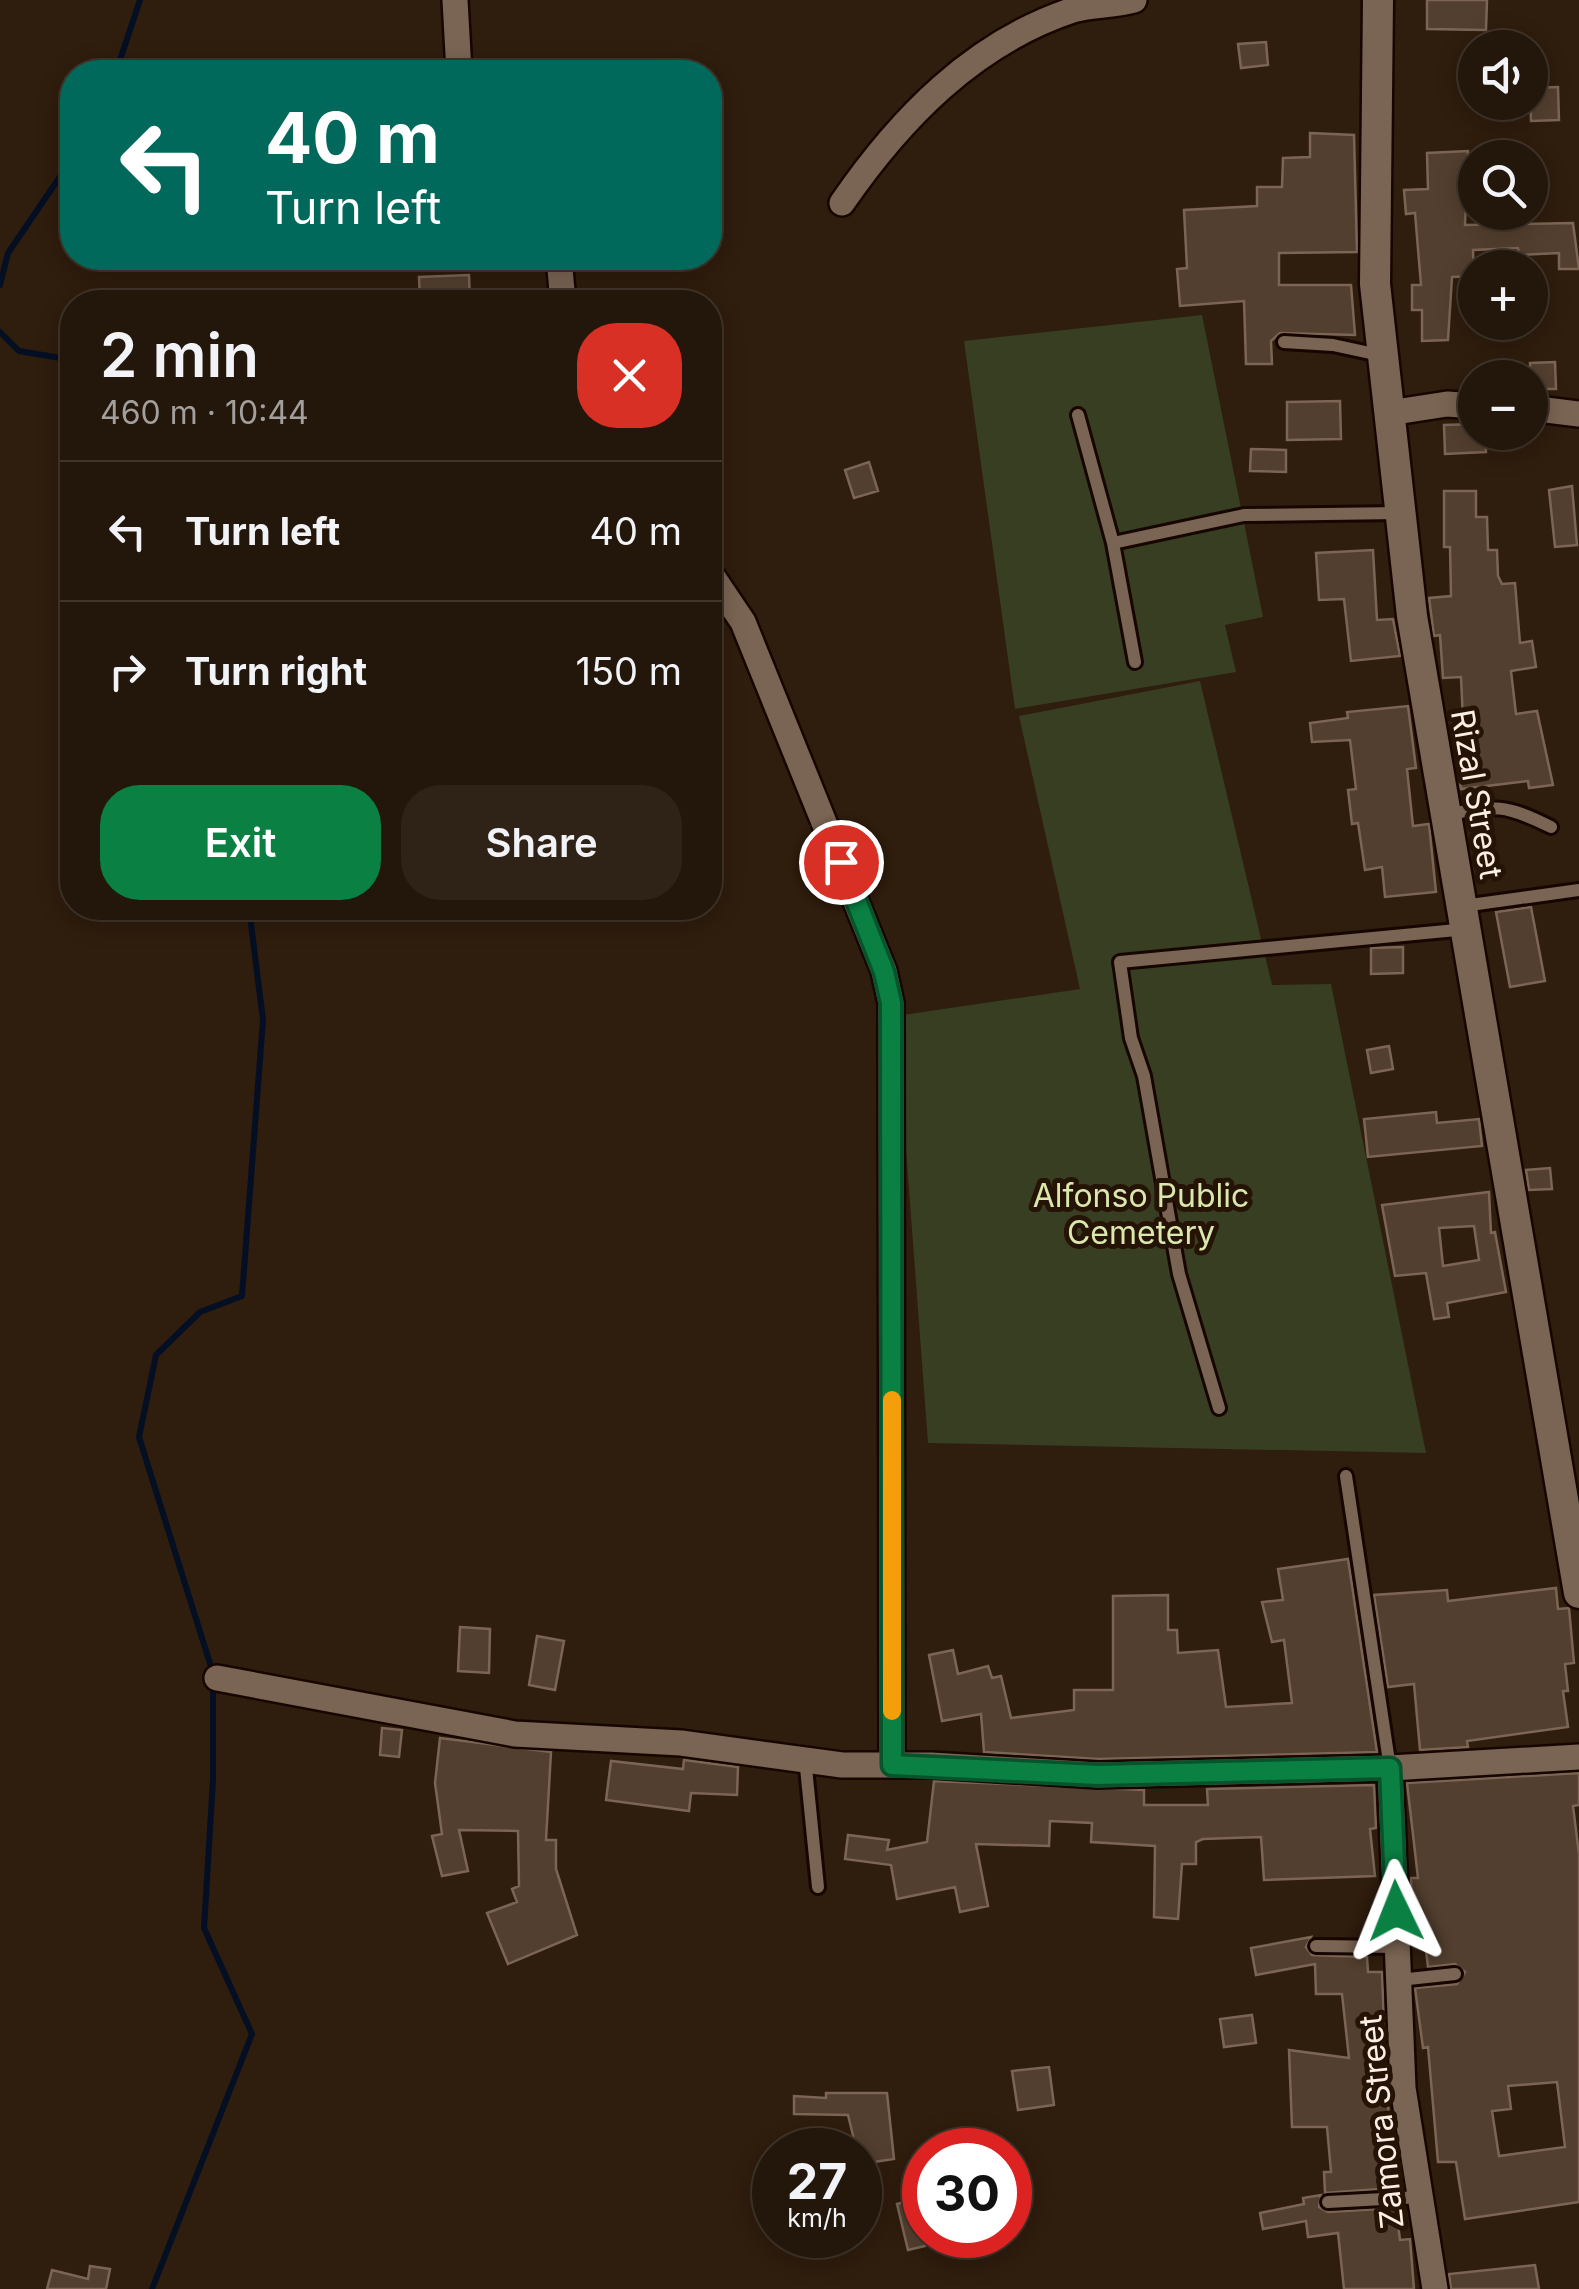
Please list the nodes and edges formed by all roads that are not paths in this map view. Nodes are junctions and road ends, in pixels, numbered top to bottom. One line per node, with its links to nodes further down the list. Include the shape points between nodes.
1 (455, 0): 4 (street)
2 (1134, 0): 5 (street, via 1076,9 1015,34 892,132)
3 (1378, 0): 7 (street, Rizal Street, via 1375,284)
4 (458, 60)
5 (842, 203)
6 (1284, 342): 7 (lane)
7 (1386, 356): 10 (street, Rizal Street)
8 (1458, 405): 10 (street)
9 (1548, 410): 11 (street)
10 (1390, 413): 13 (street, Rizal Street)
11 (1579, 414)
12 (1078, 415): 14 (lane)
13 (1400, 513): 14 (lane, via 1244,515); 17 (street, Rizal Street)
14 (1113, 543): 16 (lane)
15 (722, 591): 27 (street, via 743,622 891,1003)
16 (1134, 662)
17 (1443, 815): 18 (lane, via 1495,804); 20 (street, Rizal Street)
18 (1550, 827)
19 (1579, 890): 20 (lane)
20 (1465, 918): 21 (lane, via 1120,962 1179,1274); 23 (street, Rizal Street)
21 (1219, 1408)
22 (1346, 1476): 28 (lane)
23 (1579, 1593)
24 (217, 1678): 26 (street, via 515,1734 681,1742)
25 (1579, 1757): 28 (street)
26 (805, 1758): 27 (street); 29 (lane)
27 (892, 1765): 28 (street, via 1098,1775)
28 (1390, 1768): 31 (street, Zamora Street)
29 (818, 1887)
30 (1316, 1946): 31 (lane)
31 (1398, 1947): 33 (street, Zamora Street)
32 (1455, 1974): 33 (lane)
33 (1399, 1980): 34 (street, Zamora Street, via 1404,2088)
34 (1420, 2197): 35 (lane); 36 (street, Zamora Street)
35 (1328, 2202)
36 (1434, 2289)

